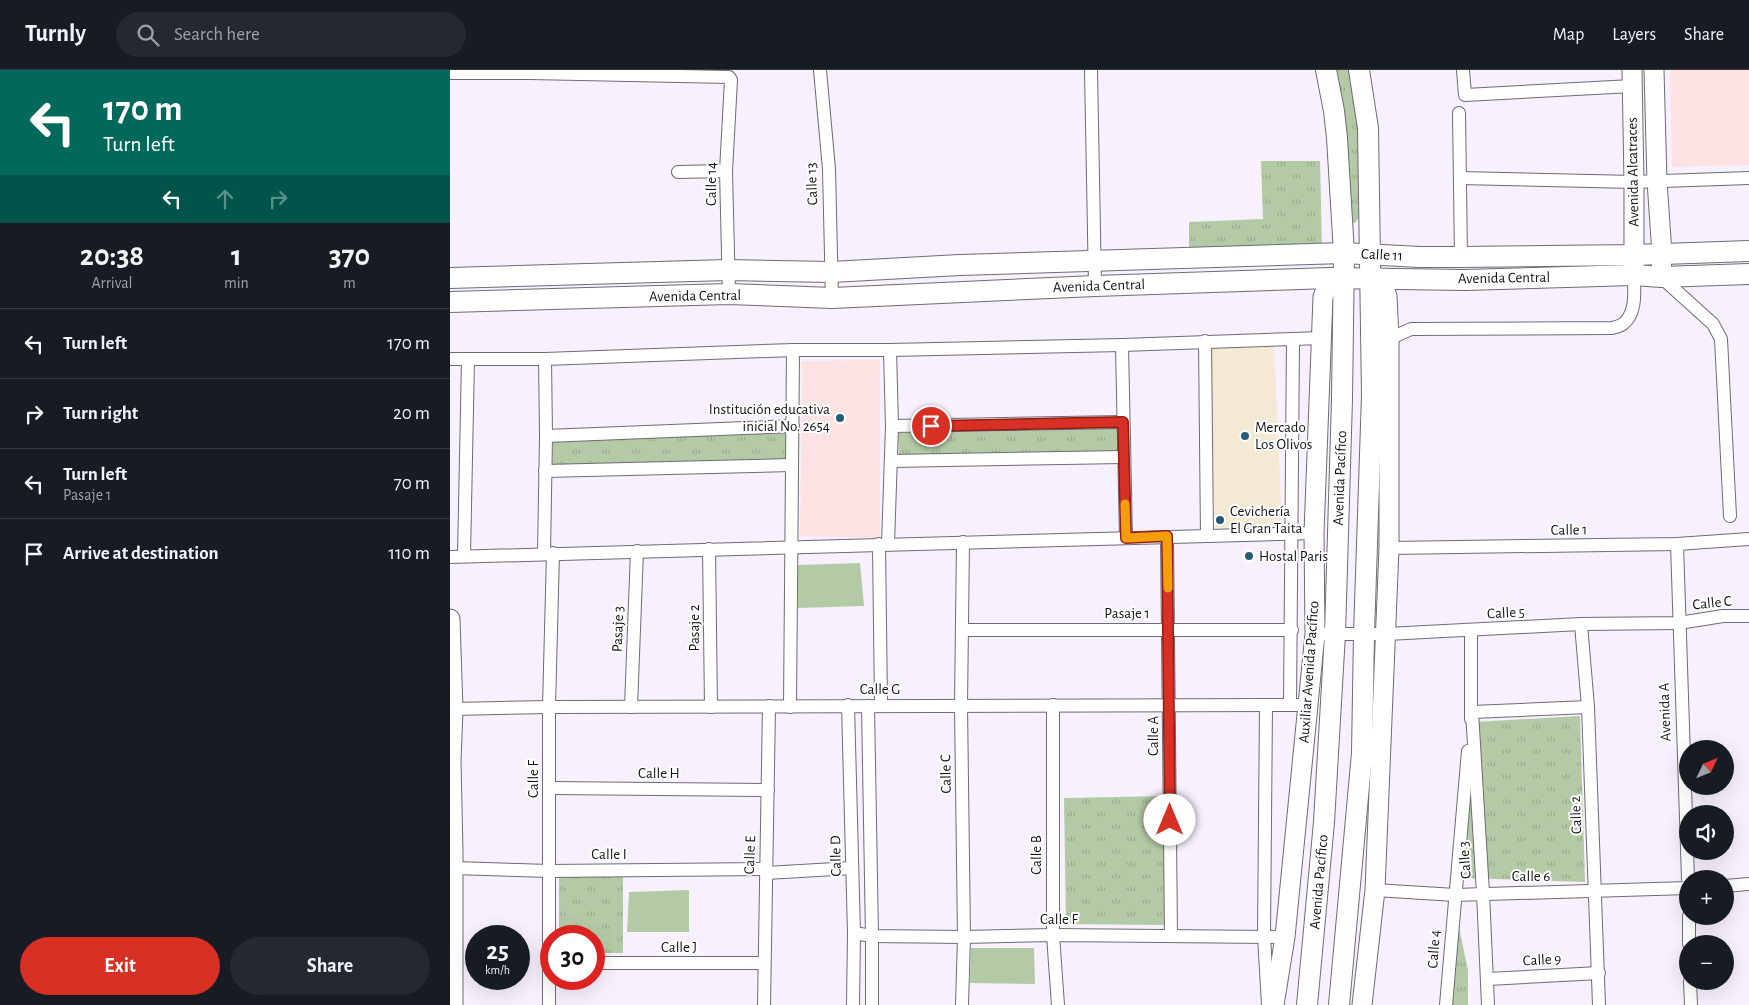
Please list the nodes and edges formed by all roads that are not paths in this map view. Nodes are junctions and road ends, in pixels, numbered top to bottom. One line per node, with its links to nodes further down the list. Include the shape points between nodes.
1 (820, 70): 25 (street, Calle 13, via 829,169)
2 (1091, 70): 23 (street)
3 (1326, 70): 17 (main road, Avenida Pacífico, via 1335,120)
4 (1359, 70): 18 (main road, Avenida Pacífico, via 1368,128)
5 (1463, 70): 8 (street, via 1465,95)
6 (1654, 70): 14 (main road)
7 (450, 73): 10 (street, Calle 14, via 727,76 731,80)
8 (1632, 78): 15 (main road, Avenida Alcatraces)
9 (1459, 113): 12 (street)
10 (726, 171): 11 (street); 24 (street, Calle 14)
11 (678, 172)
12 (1460, 178): 15 (street); 22 (street)
13 (1749, 178): 14 (street)
14 (1657, 181): 15 (street); 19 (main road)
15 (1634, 182): 20 (main road, Avenida Alcatraces)
16 (1749, 251): 19 (main road, Avenida Central)
17 (1344, 253): 18 (main road, Calle 11); 23 (main road, Avenida Central); 30 (main road, Avenida Pacífico)
18 (1370, 254): 21 (main road, Calle 11); 31 (main road, Avenida Pacífico)
19 (1662, 254): 20 (main road, Avenida Central); 28 (main road)
20 (1634, 255): 22 (main road, Avenida Central); 27 (main road, Avenida Alcatraces)
21 (1420, 257): 22 (main road, Avenida Central)
22 (1461, 257)
23 (1095, 261): 25 (main road, Avenida Central, via 960,264); 32 (street)
24 (728, 270): 25 (main road, Avenida Central); 29 (main road, Avenida Central); 33 (street, Calle 14)
25 (831, 272): 34 (street, Calle 13)
26 (1749, 274): 28 (main road, Avenida Central)
27 (1634, 275): 28 (main road, Avenida Central); 31 (main road, Avenida Central, via 1466,280); 38 (street, via 1631,314 1624,324 1612,328 1411,330)
28 (1662, 277): 54 (street, via 1713,324 1721,339)
29 (450, 278)
30 (1337, 278): 31 (main road, Avenida Central); 32 (main road, Avenida Central); 36 (main road, Auxiliar Avenida Pacífico, via 1323,297); 80 (main road, Avenida Pacífico, via 1342,399)
31 (1375, 278): 38 (main road, via 1387,296); 81 (main road, Avenida Pacífico)
32 (1096, 286): 34 (main road, Avenida Central)
33 (729, 294): 34 (main road, Avenida Central); 35 (main road, Avenida Central)
34 (832, 298)
35 (450, 302)
36 (1322, 338): 37 (street); 56 (main road, Auxiliar Avenida Pacífico)
37 (1293, 339): 39 (street); 55 (street)
38 (1389, 339): 65 (main road)
39 (1205, 341): 40 (street); 58 (street)
40 (1122, 345): 42 (street); 46 (street)
41 (793, 350): 42 (street); 45 (street); 47 (street)
42 (890, 350): 48 (street)
43 (450, 358): 44 (street)
44 (468, 359): 45 (street); 69 (street)
45 (545, 359): 49 (street, Calle F)
46 (1123, 422): 48 (street); 50 (street)
47 (793, 426): 49 (street); 52 (street)
48 (892, 426): 51 (street)
49 (546, 436): 53 (street, Calle F)
50 (1124, 457): 51 (street); 59 (street)
51 (891, 461): 62 (street)
52 (791, 465): 53 (street); 64 (street)
53 (545, 471): 68 (street, Calle F)
54 (1730, 516)
55 (1291, 533): 56 (street); 58 (street); 77 (street)
56 (1314, 533): 79 (main road, Auxiliar Avenida Pacífico)
57 (1167, 536): 58 (street); 59 (street); 75 (street, Calle A)
58 (1207, 536)
59 (1126, 538): 61 (street)
60 (1749, 539): 63 (street, Calle 1)
61 (963, 542): 62 (street); 76 (street, Calle C)
62 (883, 544): 64 (street); 90 (street)
63 (1677, 544): 65 (street, Calle 1); 73 (street, Avenida A)
64 (791, 547): 66 (street); 87 (street)
65 (1389, 548): 82 (main road)
66 (709, 549): 67 (street); 95 (street, Pasaje 2)
67 (637, 551): 68 (street); 94 (street, Pasaje 3)
68 (549, 554): 69 (street); 93 (street, Calle F)
69 (464, 556): 70 (street)
70 (450, 557)
71 (1749, 616): 73 (street, Calle C, via 1723,616)
72 (450, 619): 97 (main road)
73 (1678, 623): 74 (street, Calle 5); 104 (street, Avenida A)
74 (1582, 624): 78 (street, Calle 5); 96 (street, Calle 2)
75 (1168, 629): 76 (street, Pasaje 1); 77 (street, Pasaje 1); 83 (street, Calle A)
76 (963, 630): 91 (street, Calle C)
77 (1292, 630): 85 (street)
78 (1471, 631): 82 (street, Calle 5); 98 (street, Calle 3)
79 (1315, 634): 80 (street); 85 (main road, Auxiliar Avenida Pacífico)
80 (1335, 634): 81 (street, Calle 5); 137 (main road, Avenida Pacífico, via 1324,822)
81 (1364, 634): 82 (street, Calle 5); 138 (main road, Avenida Pacífico, via 1362,753)
82 (1386, 634): 110 (main road)
83 (1169, 705): 84 (street, Calle G); 92 (street, Calle G); 118 (street, Calle A)
84 (1266, 705): 85 (street, Calle G); 119 (street)
85 (1299, 705): 121 (main road, Auxiliar Avenida Pacífico)
86 (769, 706): 87 (street, Calle G); 95 (street, Calle G); 101 (street, Calle E)
87 (790, 706): 88 (street, Calle G)
88 (848, 706): 89 (street, Calle G); 103 (street, Calle D)
89 (868, 706): 90 (street, Calle G); 117 (street)
90 (881, 706): 91 (street, Calle G)
91 (962, 706): 92 (street, Calle G); 120 (street, Calle C)
92 (1053, 706): 116 (street, Calle B)
93 (549, 707): 94 (street, Calle G); 97 (street, Calle G); 100 (street, Calle F)
94 (631, 707): 95 (street, Calle G)
95 (711, 707)
96 (1588, 707): 98 (street); 112 (street, Calle 2)
97 (453, 709): 99 (main road)
98 (1472, 712): 111 (street, Calle 3); 113 (street, Calle 3)
99 (450, 761): 102 (main road)
100 (550, 788): 101 (street, Calle H); 105 (street, Calle F)
101 (768, 790): 106 (street, Calle E)
102 (452, 858): 105 (street, Calle I); 128 (main road)
103 (852, 868): 106 (street, Calle I); 115 (street, Calle D)
104 (1688, 870)
105 (550, 871): 106 (street, Calle I); 114 (street, Calle F)
106 (765, 871): 123 (street, Calle E)
107 (1749, 884): 108 (street)
108 (1734, 885)
109 (1679, 888): 112 (street, Calle 6)
110 (1375, 890): 113 (street, Calle 6); 139 (main road)
111 (1483, 892): 112 (street, Calle 6); 113 (street, Calle 6); 125 (street, Calle 3)
112 (1595, 892): 124 (street, Calle 2)
113 (1455, 894): 140 (street, Calle 4)
114 (550, 925)
115 (854, 933): 117 (street, Calle F); 131 (street, Calle D)
116 (1053, 935): 118 (street, Calle F); 120 (street, Calle F); 134 (street, Calle B)
117 (872, 936): 120 (street, Calle F); 132 (street)
118 (1170, 936): 119 (street, Calle F)
119 (1264, 936): 121 (street, Calle F); 135 (street)
120 (964, 937): 133 (street, Calle C)
121 (1285, 937): 136 (main road, Auxiliar Avenida Pacífico)
122 (605, 963): 123 (street, Calle J)
123 (764, 964): 130 (street, Calle E)
124 (1599, 973): 125 (street, Calle 9); 142 (street, Calle 2)
125 (1488, 979): 141 (street, Calle 3)
126 (549, 990): 129 (street, Calle F)
127 (1690, 990): 143 (street)
128 (453, 1005)
129 (548, 1005)
130 (764, 1005)
131 (853, 1005)
132 (872, 1005)
133 (962, 1005)
134 (1058, 1005)
135 (1268, 1005)
136 (1274, 1005)
137 (1308, 1005)
138 (1339, 1005)
139 (1362, 1005)
140 (1446, 1005)
141 (1488, 1005)
142 (1599, 1005)
143 (1691, 1005)

